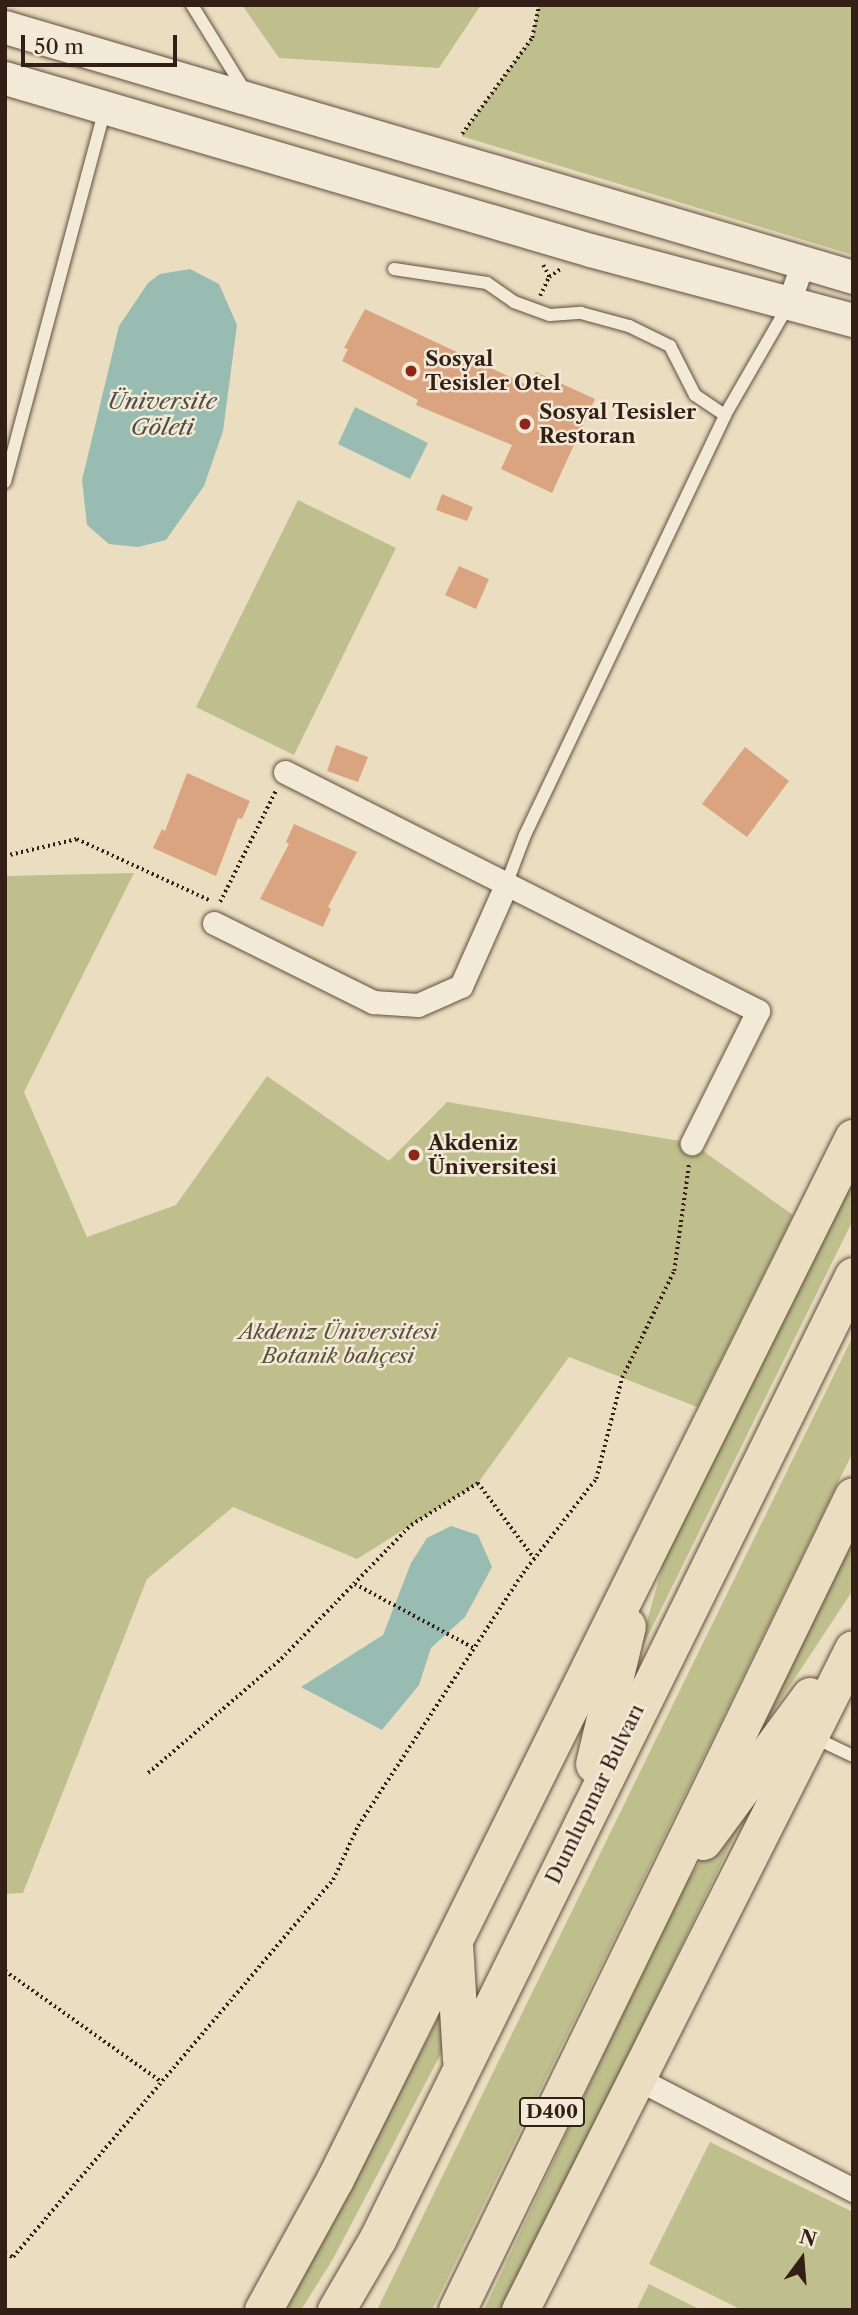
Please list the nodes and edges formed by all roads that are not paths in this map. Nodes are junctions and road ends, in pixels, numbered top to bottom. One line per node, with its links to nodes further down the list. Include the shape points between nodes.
1 (192, 5): 4 (lane)
2 (5, 27): 4 (street)
3 (5, 78): 5 (street)
4 (257, 100): 6 (street, via 280,114 282,133 270,148); 7 (street)
5 (105, 107): 6 (street); 13 (lane)
6 (251, 151): 10 (street)
7 (803, 262): 9 (street); 10 (street)
8 (394, 269): 12 (lane, via 487,283 514,302 550,315 581,313 629,326 670,346 695,395)
9 (853, 276)
10 (789, 302): 11 (street); 12 (lane)
11 (853, 320)
12 (725, 415): 15 (lane, via 525,835)
13 (5, 482)
14 (285, 772): 15 (street)
15 (506, 885): 16 (street, via 461,986 418,1005 373,1002); 18 (street, via 758,1011)
16 (216, 914)
17 (853, 1138): 21 (main road)
18 (692, 1143)
19 (853, 1276): 27 (main road, Dumlupınar Bulvarı)
20 (853, 1496): 28 (main road, D400)
21 (643, 1561): 27 (main road); 29 (main road)
22 (853, 1639): 28 (main road)
23 (853, 1648): 24 (main road)
24 (843, 1692): 25 (main road)
25 (809, 1736): 26 (lane); 31 (main road)
26 (853, 1756)
27 (577, 1829): 30 (main road, Dumlupınar Bulvarı)
28 (648, 1915): 37 (main road, D400)
29 (454, 1942): 30 (main road); 34 (main road, via 335,2179)
30 (461, 2063): 33 (main road, Dumlupınar Bulvarı)
31 (638, 2079): 32 (street); 38 (main road)
32 (853, 2190)
33 (378, 2238): 35 (main road, Dumlupınar Bulvarı); 36 (main road)
34 (263, 2310)
35 (336, 2310)
36 (343, 2310)
37 (457, 2310)
38 (520, 2310)

